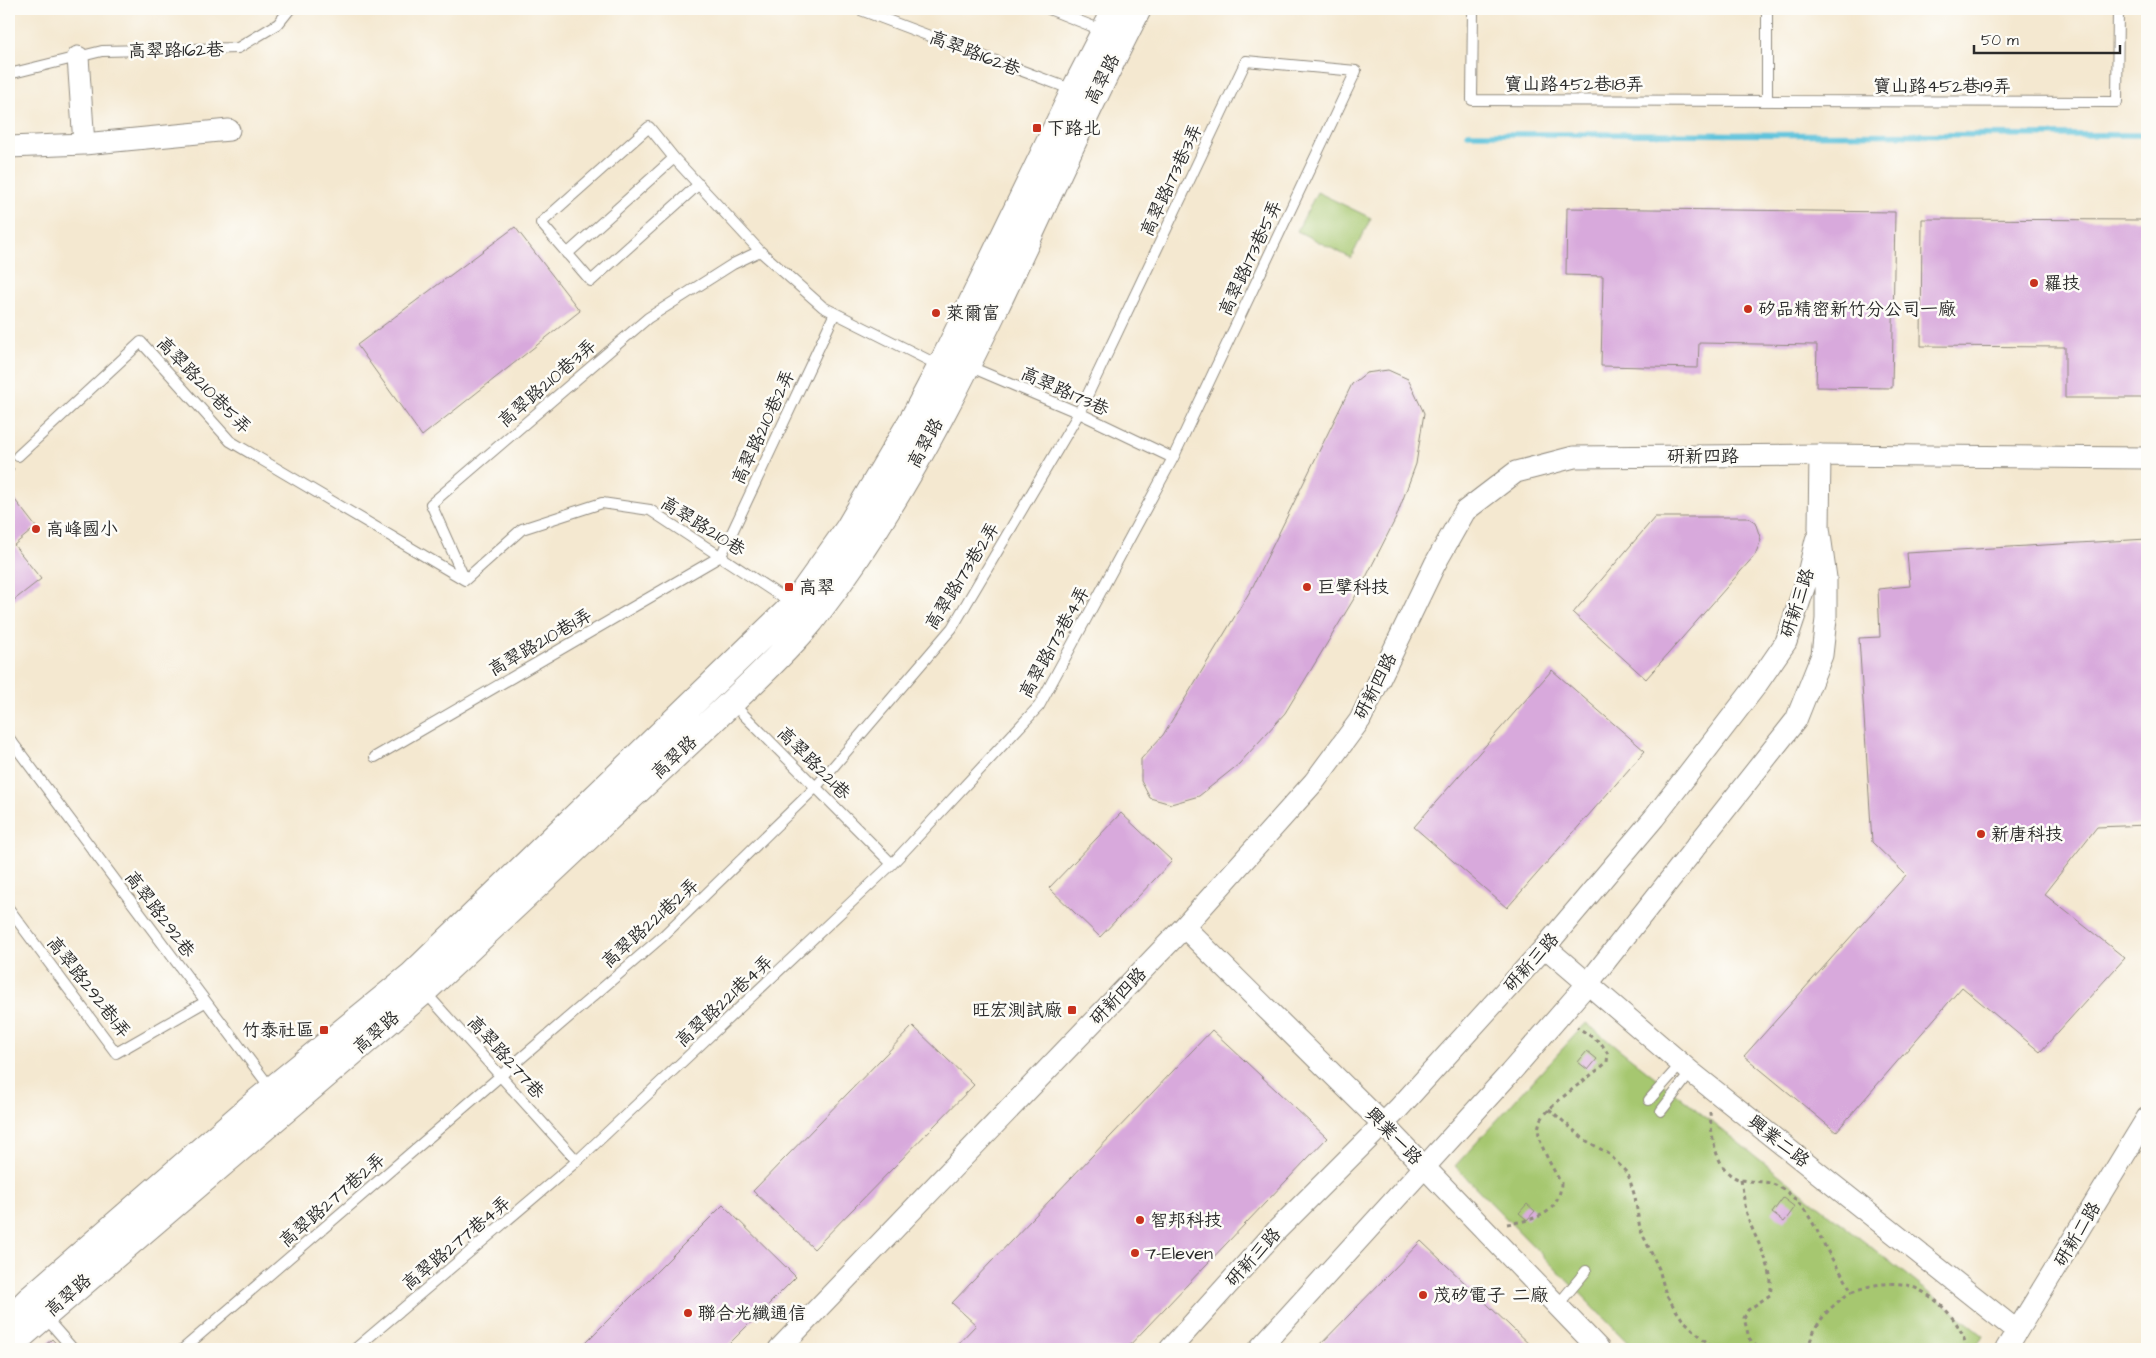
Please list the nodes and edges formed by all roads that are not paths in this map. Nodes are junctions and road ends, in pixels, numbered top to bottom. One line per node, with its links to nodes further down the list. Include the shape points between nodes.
1 (290, 9): 9 (lane, 高翠路162巷, via 278,24 238,48 102,51)
2 (858, 9): 12 (lane, 高翠路162巷)
3 (1049, 9): 8 (lane)
4 (1138, 9): 8 (street, 高翠路)
5 (1473, 9): 13 (lane, 寶山路452巷18弄, via 1472,100)
6 (1767, 9): 13 (lane)
7 (2118, 9): 13 (lane, 寶山路452巷19弄, via 2117,102)
8 (1114, 26): 12 (street, 高翠路)
9 (78, 57): 11 (lane, 高翠路162巷); 15 (street)
10 (1356, 72): 23 (lane, 高翠路173巷3弄, via 1246,61); 26 (lane, 高翠路173巷5弄)
11 (9, 74)
12 (1083, 94): 22 (street, 高翠路)
13 (1767, 101)
14 (230, 130): 15 (street)
15 (84, 144): 16 (street)
16 (9, 147)
17 (674, 158): 18 (lane, 高翠路173巷); 20 (lane); 20 (lane, 高翠路173巷, via 649,127 541,223)
18 (699, 184): 19 (lane, 高翠路173巷); 20 (lane, via 591,281)
19 (760, 251): 21 (lane, 高翠路173巷, via 823,307); 30 (lane, 高翠路210巷3弄, via 733,264 648,318 431,504)
20 (567, 254)
21 (835, 313): 22 (lane, 高翠路173巷); 29 (lane, 高翠路210巷2弄)
22 (954, 366): 23 (lane, 高翠路173巷); 31 (street, 高翠路, via 848,529)
23 (1079, 414): 26 (lane, 高翠路173巷); 35 (lane, 高翠路173巷2弄, via 952,628)
24 (1820, 455): 27 (street, 研新四路); 28 (street, 研新三路); 38 (street, 研新四路, via 1574,457 1516,472 1465,511 1435,564 1360,720 1314,782)
25 (18, 456): 30 (lane, 高翠路210巷5弄, via 141,342 230,441)
26 (1173, 458): 36 (lane, 高翠路173巷4弄, via 1039,706)
27 (2147, 458)
28 (1819, 528): 39 (street, 研新三路, via 1806,582 1786,642 1654,818); 40 (street, 研新三路, via 1826,578 1822,655 1796,720)
29 (721, 556): 30 (lane, 高翠路210巷, via 650,510 602,503 522,529); 31 (lane, 高翠路210巷); 34 (lane, 高翠路210巷1弄)
30 (465, 580)
31 (802, 613): 32 (street, 高翠路)
32 (723, 693): 35 (lane, 高翠路221巷); 41 (street, 高翠路)
33 (9, 738): 42 (lane, 高翠路292巷)
34 (375, 757)
35 (815, 788): 36 (lane, 高翠路221巷); 44 (lane, 高翠路221巷2弄, via 663,936)
36 (892, 864): 50 (lane, 高翠路221巷4弄)
37 (9, 909): 42 (lane, 高翠路292巷1弄, via 116,1053)
38 (1184, 927): 49 (street, 興業一路); 60 (street, 研新四路)
39 (1545, 947): 40 (street, 興業二路); 49 (street, 研新三路)
40 (1589, 982): 43 (street, 興業二路); 51 (street, 研新三路)
41 (418, 983): 44 (lane, 高翠路277巷); 45 (street, 高翠路)
42 (205, 1002): 45 (lane, 高翠路292巷)
43 (1686, 1068): 46 (lane); 47 (lane); 55 (street, 興業二路)
44 (501, 1075): 50 (lane, 高翠路277巷); 58 (lane, 高翠路277巷2弄)
45 (280, 1099): 54 (street, 高翠路)
46 (1649, 1100)
47 (1660, 1111)
48 (2147, 1118): 55 (street, 研新二路)
49 (1384, 1125): 51 (street, 興業一路); 61 (street, 研新三路, via 1277,1230)
50 (577, 1161): 59 (lane, 高翠路277巷4弄)
51 (1425, 1168): 53 (street, 興業一路); 62 (street, 研新三路)
52 (1586, 1271): 53 (lane)
53 (1557, 1306): 63 (street, 興業一路)
54 (37, 1307): 56 (street, 高翠路); 57 (lane)
55 (2017, 1331): 64 (street, 研新二路)
56 (11, 1333)
57 (73, 1349)
58 (184, 1349)
59 (355, 1349)
60 (779, 1349)
61 (1170, 1349)
62 (1259, 1349)
63 (1599, 1349)
64 (2006, 1349)

